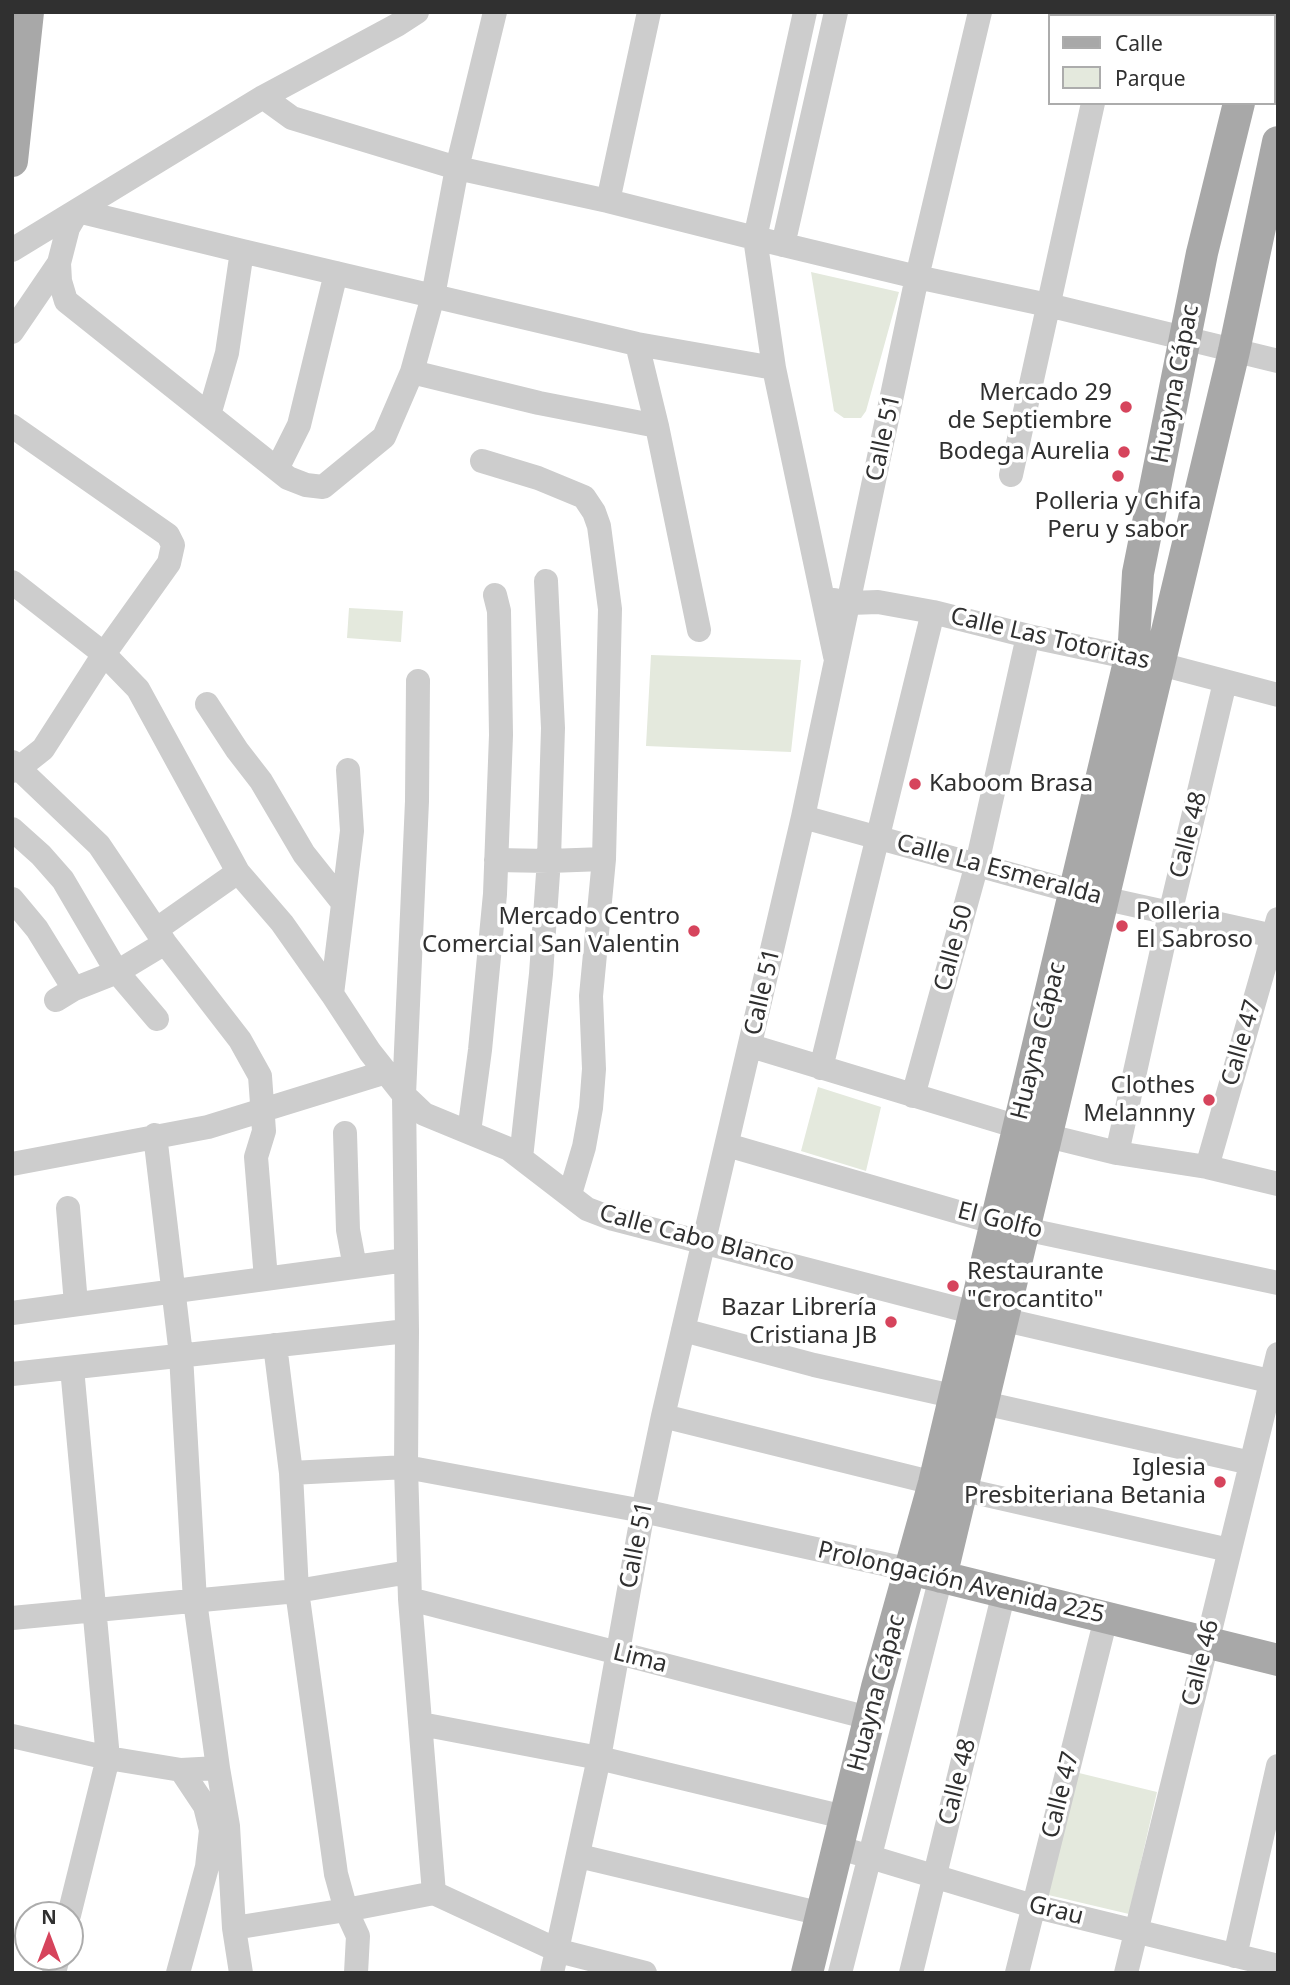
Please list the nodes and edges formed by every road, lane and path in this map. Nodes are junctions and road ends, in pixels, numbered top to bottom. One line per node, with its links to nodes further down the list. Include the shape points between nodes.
1 (28, 12): 12 (main road)
2 (417, 12): 8 (street)
3 (495, 12): 13 (street)
4 (649, 12): 14 (street)
5 (805, 12): 16 (street)
6 (836, 12): 17 (street)
7 (980, 12): 22 (street, Calle 51)
8 (263, 97): 13 (street, via 292,118); 15 (street)
9 (1093, 105): 24 (street)
10 (1239, 105): 26 (main road, Huayna Cápac)
11 (1278, 142): 28 (main road, Huayna Cápac)
12 (12, 161)
13 (457, 168): 14 (street); 23 (street)
14 (608, 201): 16 (street)
15 (78, 211): 18 (street); 19 (street); 20 (street, via 68,228)
16 (755, 238): 17 (street); 30 (street)
17 (783, 245): 22 (street)
18 (12, 250)
19 (242, 251): 21 (street); 32 (street, via 227,353)
20 (59, 263): 25 (street); 32 (street, via 66,301)
21 (336, 273): 23 (street); 36 (street, via 299,425)
22 (918, 277): 24 (street); 42 (street, Calle 51)
23 (433, 296): 27 (street); 31 (street)
24 (1048, 305): 26 (street); 37 (street)
25 (12, 332)
26 (1186, 339): 28 (street); 47 (main road, Huayna Cápac, via 1138,573)
27 (637, 344): 30 (street); 34 (street)
28 (1234, 351): 29 (street); 49 (main road, Huayna Cápac)
29 (1278, 361)
30 (774, 368): 40 (street)
31 (412, 372): 34 (street); 36 (street, via 384,437 323,487 288,478)
32 (209, 415): 36 (street)
33 (12, 426): 46 (street, via 172,539 169,563)
34 (657, 426): 44 (street)
35 (482, 461): 59 (street, via 584,497 599,526 610,609)
36 (277, 469)
37 (1011, 475)
38 (546, 580): 61 (street, via 553,728)
39 (12, 582): 46 (street, Calle Cabo Blanco)
40 (822, 592): 42 (street, Calle Las Totoritas); 48 (street)
41 (495, 595): 60 (street, via 501,735)
42 (850, 603): 43 (street, Calle Las Totoritas, via 878,602); 48 (street, Calle 51)
43 (933, 612): 45 (street, Calle Las Totoritas); 58 (street)
44 (699, 630)
45 (1028, 636): 47 (street, Calle Las Totoritas); 62 (street, Calle 50)
46 (104, 654): 54 (street, via 43,749); 63 (street, Calle Cabo Blanco, via 138,689)
47 (1130, 658): 49 (street, Calle Las Totoritas); 64 (main road, Huayna Cápac)
48 (837, 664): 56 (street, Calle 51)
49 (1160, 664): 51 (street, Calle Las Totoritas); 64 (main road, Huayna Cápac)
50 (418, 681): 76 (street)
51 (1225, 682): 52 (street, Calle Las Totoritas); 67 (street, Calle 48)
52 (1278, 695)
53 (207, 704): 66 (street, via 261,781 304,854)
54 (15, 767): 69 (street, via 99,845)
55 (348, 770): 66 (street, via 352,831)
56 (803, 817): 58 (street, Calle La Esmeralda); 73 (street, Calle 51)
57 (12, 829): 70 (street, via 63,880)
58 (879, 838): 62 (street, Calle La Esmeralda); 74 (street)
59 (604, 859): 61 (street); 90 (street, via 592,996 591,1108)
60 (496, 860): 61 (street); 80 (street, via 491,958)
61 (549, 861): 86 (street)
62 (977, 864): 64 (street, Calle La Esmeralda); 77 (street, Calle 50)
63 (238, 872): 69 (street); 71 (street, Calle Cabo Blanco, via 282,923)
64 (1090, 895): 67 (street, Calle La Esmeralda); 79 (main road, Huayna Cápac); 83 (main road, Huayna Cápac)
65 (12, 900): 70 (street, via 37,929 65,995)
66 (343, 903): 71 (street)
67 (1170, 914): 68 (street, Calle La Esmeralda); 85 (street, Calle 48)
68 (1276, 930): 88 (street, Calle 47)
69 (161, 936): 70 (street); 78 (street, via 240,1040 260,1076)
70 (117, 972): 72 (street)
71 (332, 994): 75 (street, Calle Cabo Blanco)
72 (158, 1019)
73 (751, 1046): 74 (street); 84 (street, Calle 51)
74 (821, 1068): 77 (street)
75 (386, 1072): 76 (street, Calle Cabo Blanco); 78 (street)
76 (404, 1095): 80 (street, Calle Cabo Blanco, via 424,1114); 94 (street)
77 (914, 1096): 79 (street)
78 (263, 1110): 82 (street); 96 (street, via 264,1131 256,1157)
79 (1017, 1128): 83 (street); 92 (main road, Huayna Cápac)
80 (469, 1132): 86 (street, Calle Cabo Blanco)
81 (345, 1133): 95 (street, via 348,1230)
82 (155, 1135): 87 (street); 98 (street)
83 (1048, 1136): 85 (street); 92 (main road, Huayna Cápac)
84 (727, 1145): 92 (street, El Golfo); 93 (street, Calle 51)
85 (1117, 1153): 88 (street)
86 (521, 1158): 90 (street, Calle Cabo Blanco)
87 (12, 1164)
88 (1207, 1167): 89 (street)
89 (1278, 1184)
90 (570, 1194): 93 (street, Calle Cabo Blanco, via 587,1209 613,1219)
91 (68, 1208): 99 (street)
92 (1010, 1226): 97 (street, El Golfo); 101 (main road, Huayna Cápac)
93 (703, 1242): 101 (street, Calle Cabo Blanco); 102 (street, Calle 51)
94 (406, 1260): 95 (street); 103 (street)
95 (355, 1267): 96 (street)
96 (266, 1279): 98 (street)
97 (1278, 1283)
98 (173, 1292): 99 (street); 106 (street)
99 (76, 1304): 100 (street)
100 (12, 1313)
101 (989, 1316): 109 (street, Calle Cabo Blanco); 110 (main road, Huayna Cápac)
102 (682, 1330): 110 (street); 111 (street, Calle 51)
103 (407, 1331): 104 (street); 113 (street)
104 (275, 1345): 106 (street); 114 (street)
105 (1278, 1354): 109 (street, Calle 46)
106 (181, 1355): 107 (street); 124 (street)
107 (72, 1368): 108 (street); 125 (street)
108 (12, 1374)
109 (1274, 1382): 112 (street, Calle 46)
110 (969, 1401): 112 (street); 115 (main road, Huayna Cápac)
111 (663, 1416): 115 (street); 116 (street, Calle 51)
112 (1251, 1463): 117 (street, Calle 46)
113 (406, 1467): 114 (street, Prolongación Avenida 225); 116 (street, Prolongación Avenida 225); 119 (street)
114 (291, 1474): 121 (street)
115 (948, 1486): 117 (street); 118 (main road, Huayna Cápac); 120 (main road, Huayna Cápac)
116 (643, 1511): 118 (street, Prolongación Avenida 225); 129 (street, Calle 51)
117 (1229, 1550): 128 (street, Calle 46)
118 (911, 1570): 120 (main road, Prolongación Avenida 225); 131 (main road, Huayna Cápac)
119 (410, 1572): 121 (street); 123 (street)
120 (942, 1577): 122 (main road, Prolongación Avenida 225); 141 (street, Huayna Cápac)
121 (297, 1591): 124 (street); 146 (street, via 336,1874)
122 (1004, 1592): 127 (main road, Prolongación Avenida 225); 142 (street, Calle 48)
123 (410, 1599): 129 (street, Lima); 132 (street)
124 (195, 1601): 125 (street); 137 (street)
125 (96, 1610): 126 (street); 134 (street)
126 (12, 1618)
127 (1106, 1618): 128 (main road, Prolongación Avenida 225); 145 (street, Calle 47)
128 (1206, 1642): 130 (main road, Prolongación Avenida 225); 149 (street, Calle 46)
129 (617, 1654): 131 (street, Lima); 135 (street, Calle 51)
130 (1278, 1660)
131 (869, 1718): 139 (main road, Huayna Cápac)
132 (421, 1724): 135 (street, Grau); 143 (street)
133 (12, 1736): 134 (street)
134 (108, 1758): 138 (street); 144 (street)
135 (599, 1758): 139 (street, Grau); 140 (street, Calle 51)
136 (1278, 1766): 150 (street)
137 (219, 1769): 138 (street); 148 (street, via 229,1835)
138 (181, 1770): 153 (street, via 205,1806 211,1830 207,1867)
139 (840, 1832): 141 (street, Grau); 147 (main road, Huayna Cápac)
140 (579, 1856): 147 (street); 151 (street, Calle 51)
141 (870, 1857): 142 (street, Grau); 158 (street, Huayna Cápac)
142 (935, 1876): 145 (street, Grau); 159 (street, Calle 48)
143 (434, 1893): 146 (street); 151 (street)
144 (72, 1901)
145 (1033, 1906): 149 (street, Grau); 160 (street, Calle 47)
146 (346, 1910): 148 (street); 155 (street, via 358,1936)
147 (822, 1914): 157 (main road, Huayna Cápac)
148 (234, 1928): 154 (street)
149 (1135, 1931): 150 (street, Grau); 161 (street, Calle 46)
150 (1235, 1956): 152 (street, Grau)
151 (555, 1962): 156 (street)
152 (1278, 1966)
153 (178, 1973)
154 (241, 1973)
155 (356, 1973)
156 (645, 1973)
157 (807, 1973)
158 (840, 1973)
159 (911, 1973)
160 (1017, 1973)
161 (1126, 1973)

